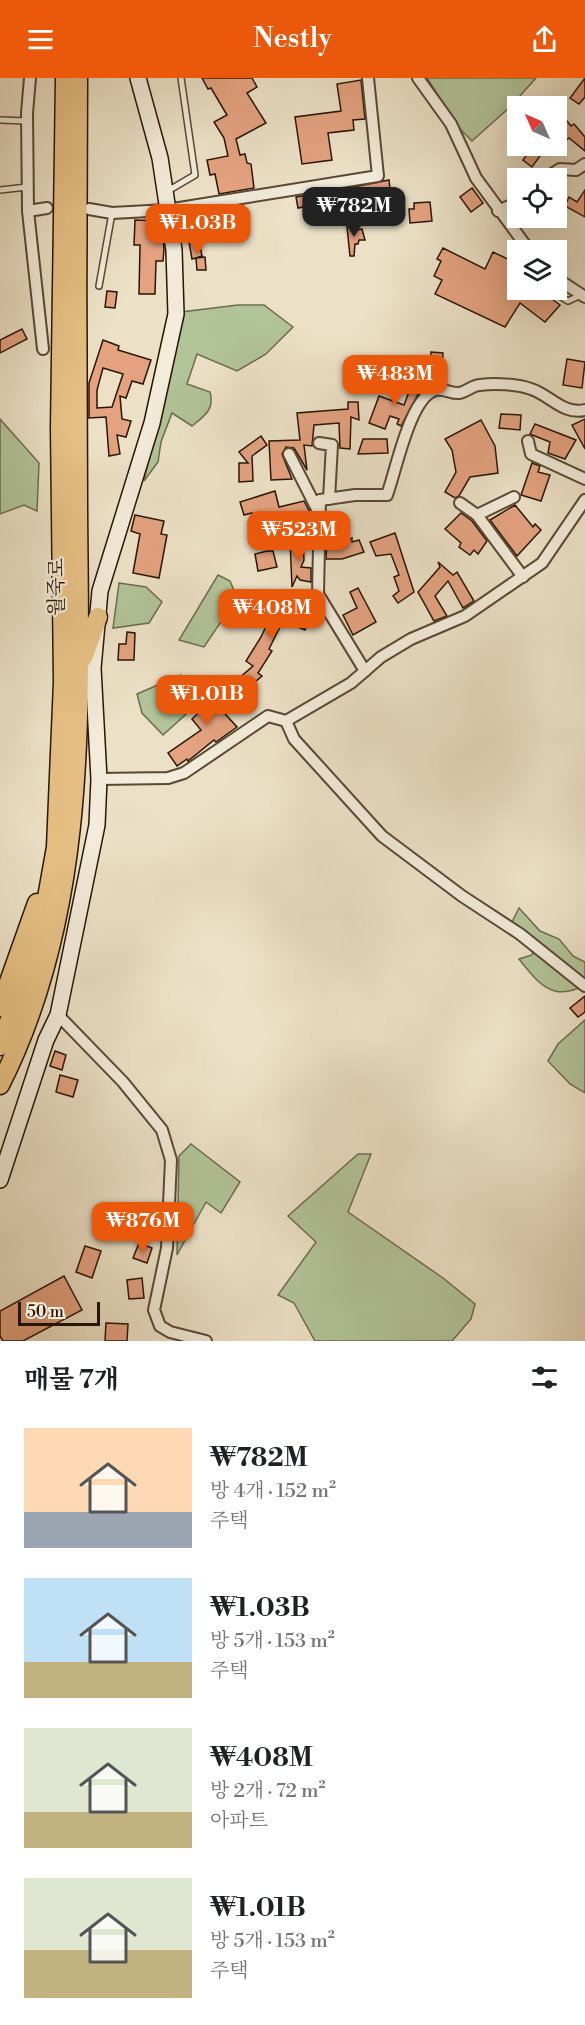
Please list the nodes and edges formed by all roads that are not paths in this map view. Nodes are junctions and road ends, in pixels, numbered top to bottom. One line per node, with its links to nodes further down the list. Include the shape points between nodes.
1 (30, 78): 9 (street)
2 (64, 78): 45 (main road, 월죽로, via 60,428 63,682)
3 (78, 78): 41 (main road, 월죽로)
4 (138, 78): 14 (street)
5 (181, 78): 14 (lane, via 195,175)
6 (368, 78): 18 (street, via 378,176)
7 (418, 78): 20 (street, via 451,124 476,178)
8 (0, 120): 9 (lane)
9 (27, 121): 12 (street)
10 (585, 164): 11 (street, via 576,170)
11 (567, 169)
12 (27, 187): 13 (lane); 19 (street)
13 (0, 190)
14 (165, 193): 18 (street)
15 (507, 207): 20 (street)
16 (47, 208): 19 (street)
17 (89, 209): 21 (street)
18 (167, 210): 21 (street); 40 (street, via 174,250 176,314 152,423 100,591)
19 (27, 211): 27 (street)
20 (498, 211): 22 (street)
21 (112, 213): 24 (lane)
22 (521, 240)
23 (567, 285): 25 (street)
24 (99, 286)
25 (583, 296): 26 (lane)
26 (566, 300)
27 (43, 349)
28 (585, 410): 34 (street, via 560,407 532,389 518,386 479,384 458,393 438,389 424,396 405,436 387,495)
29 (528, 441): 32 (street, via 531,454)
30 (319, 443): 34 (street, via 332,445)
31 (289, 454): 38 (street)
32 (585, 479)
33 (514, 497): 37 (street)
34 (329, 498): 38 (street, via 320,500)
35 (585, 500): 39 (street, via 542,563)
36 (460, 503): 37 (street)
37 (477, 515): 39 (street)
38 (321, 516): 42 (street, via 318,594)
39 (523, 577): 42 (street, via 465,616 411,639)
40 (98, 617): 41 (main road); 44 (street, via 93,668)
41 (80, 668): 50 (main road, 월죽로, via 79,750 67,865 30,1012)
42 (365, 671): 43 (street)
43 (286, 721): 44 (street, via 268,716 184,773 168,778); 46 (street, via 294,739 382,836 520,934)
44 (99, 779): 48 (street, via 97,825)
45 (56, 847): 47 (main road); 49 (main road, 월죽로, via 40,937)
46 (585, 986)
47 (0, 1007)
48 (58, 1015): 51 (street, via 46,1040); 52 (street, via 123,1082 162,1130 171,1160 167,1248 154,1310 160,1326 170,1332)
49 (0, 1046)
50 (0, 1085)
51 (0, 1180)
52 (206, 1341)

